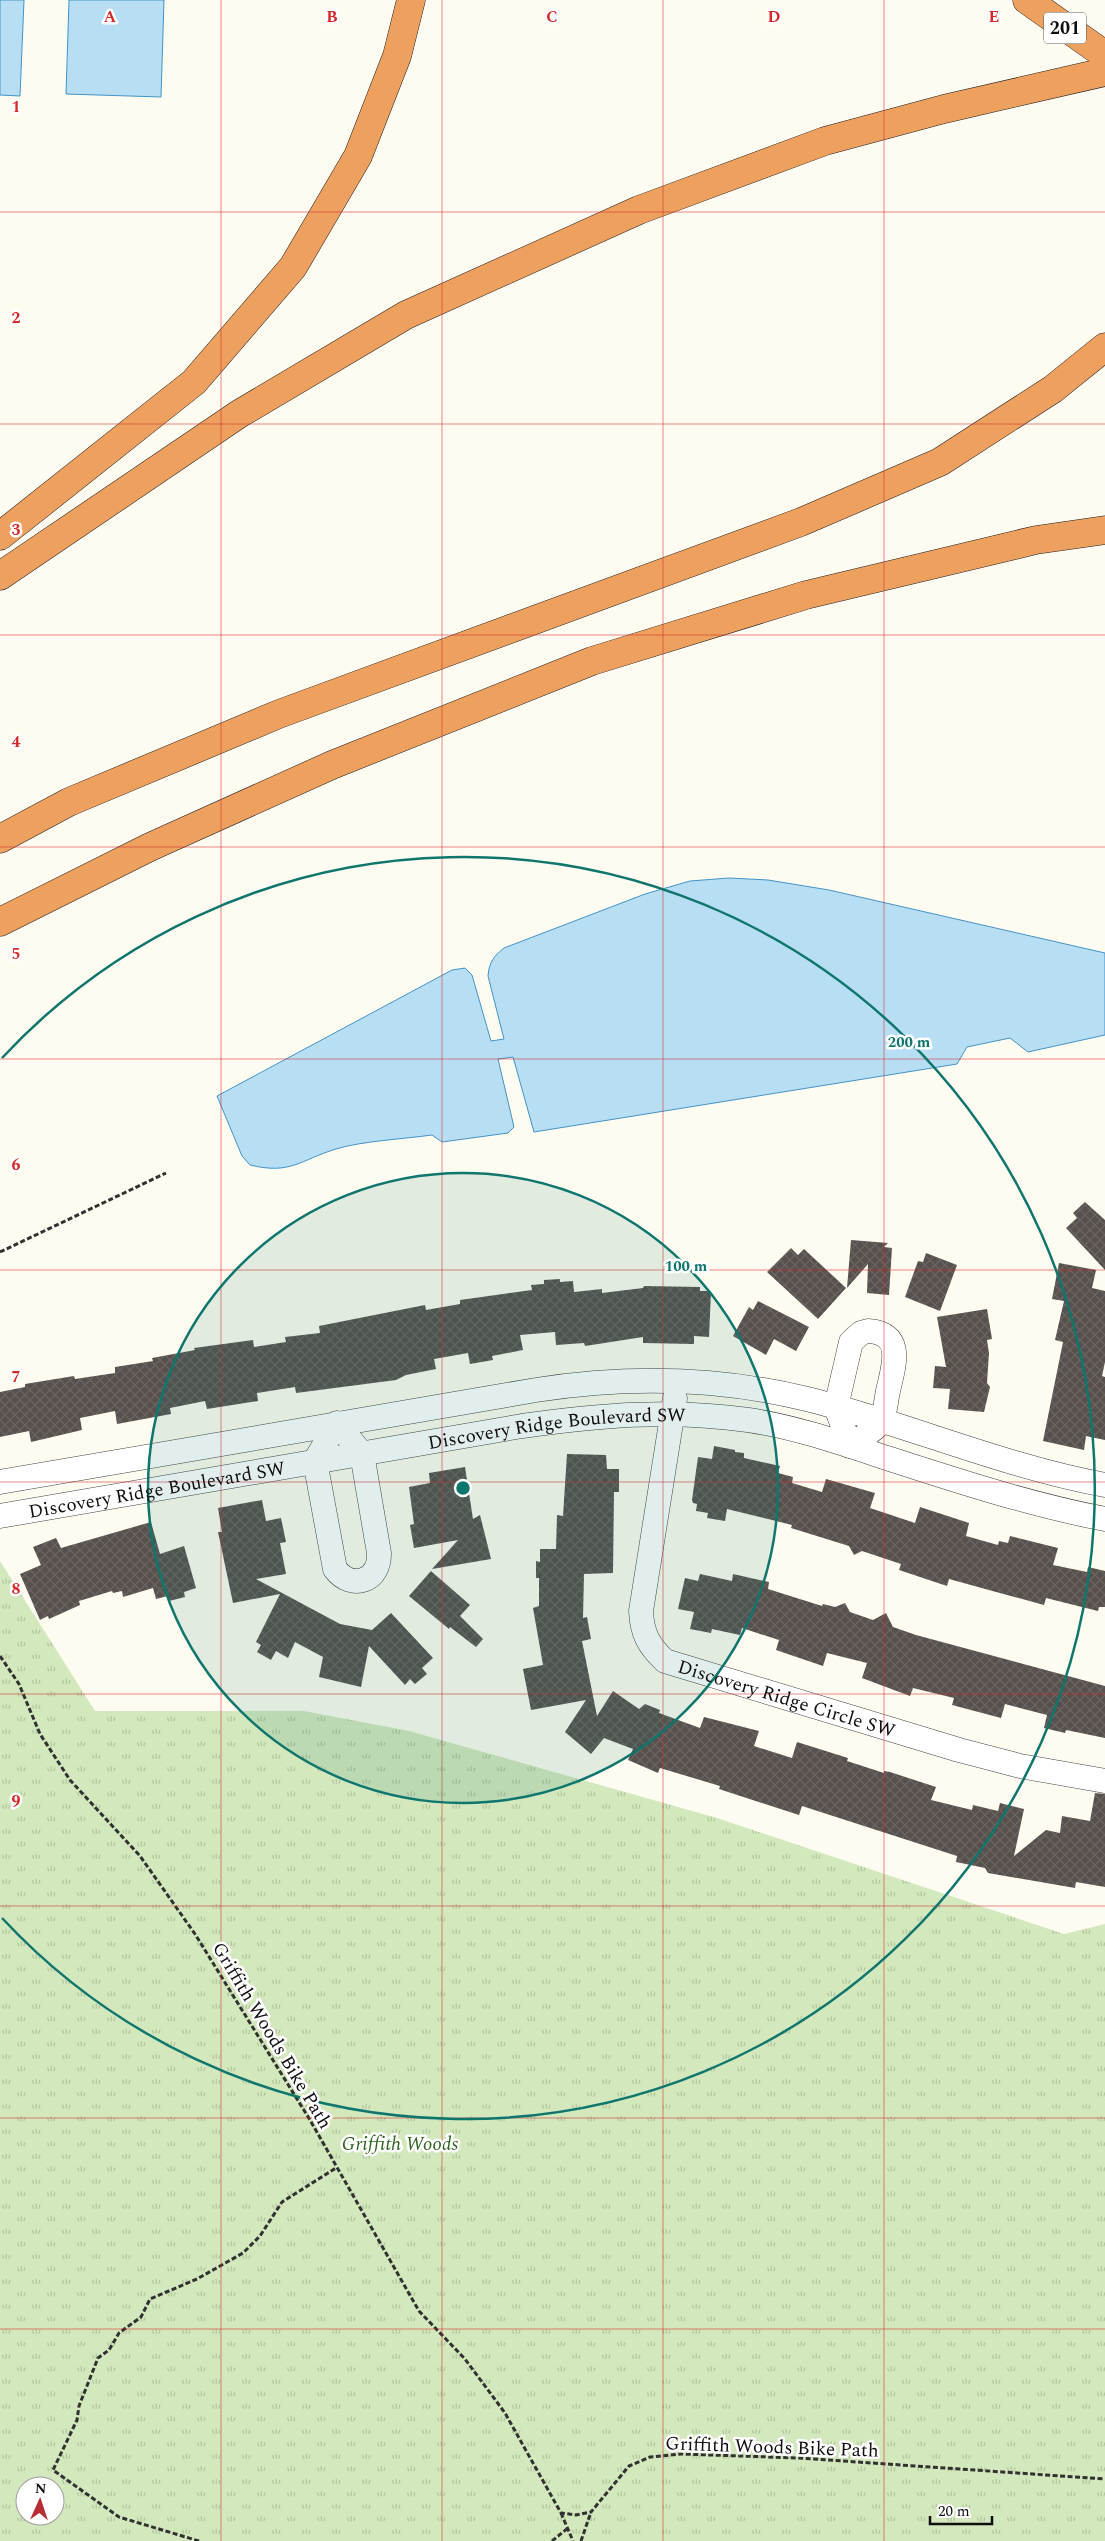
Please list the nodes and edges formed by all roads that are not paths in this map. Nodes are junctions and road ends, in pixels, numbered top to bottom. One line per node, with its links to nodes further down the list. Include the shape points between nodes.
1 (411, 0): 7 (highway, via 397,56 358,156 293,267 194,382)
2 (1027, 0): 3 (highway, 201)
3 (1105, 54)
4 (1105, 72): 8 (highway, via 944,109 825,141 639,210 406,315 239,414)
5 (1105, 347): 9 (highway, via 1053,389 940,462 801,522 279,714 69,802)
6 (1105, 530): 10 (highway, via 1036,540 806,595 592,661 332,765 150,847)
7 (0, 536)
8 (0, 576)
9 (0, 840)
10 (0, 922)
11 (678, 1380): 12 (street, Discovery Ridge Boulevard SW, via 771,1391); 13 (street, Discovery Ridge Circle SW); 15 (street, Discovery Ridge Boulevard SW, via 576,1384)
12 (836, 1407): 14 (street, Discovery Ridge Boulevard SW); 14 (street, via 850,1342 861,1333 876,1331 889,1338 895,1353); 16 (street)
13 (673, 1413): 16 (street, Discovery Ridge Boulevard SW, via 750,1420); 17 (street, Discovery Ridge Boulevard SW, via 598,1415); 23 (street, Discovery Ridge Circle SW, via 642,1612 647,1642 666,1661 959,1750 1020,1766)
14 (881, 1421): 16 (street); 20 (street, Discovery Ridge Boulevard SW, via 1008,1462)
15 (337, 1423): 17 (street); 18 (street); 19 (street, Discovery Ridge Boulevard SW)
16 (850, 1446): 22 (street, Discovery Ridge Boulevard SW, via 998,1494)
17 (362, 1454): 18 (street, Discovery Ridge Boulevard SW); 18 (street, via 379,1560 373,1574 360,1581 345,1579 335,1569)
18 (315, 1461): 21 (street, Discovery Ridge Boulevard SW)
19 (0, 1482)
20 (1105, 1485)
21 (0, 1516)
22 (1105, 1520)
23 (1105, 1781)

